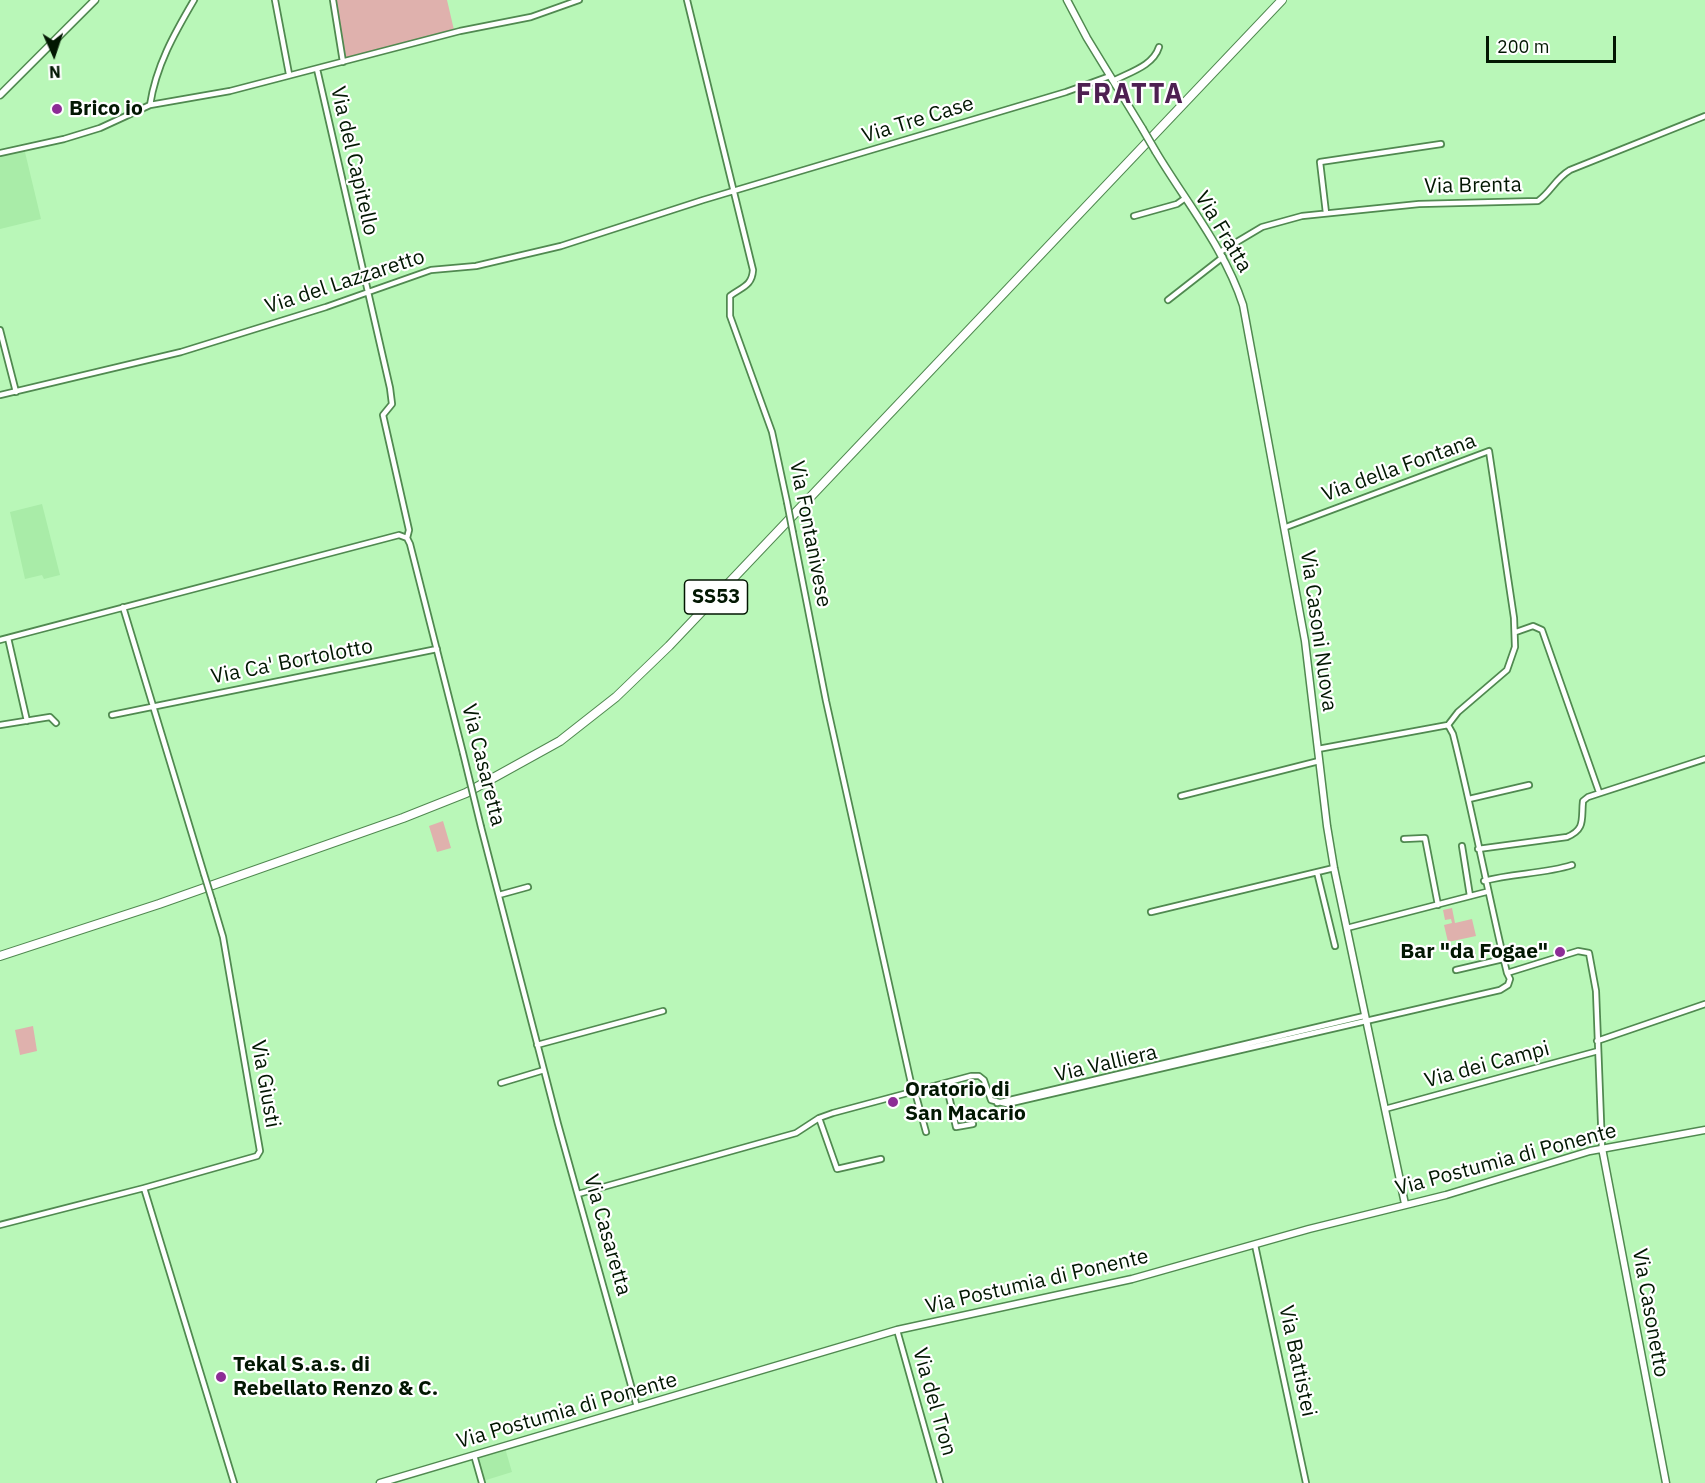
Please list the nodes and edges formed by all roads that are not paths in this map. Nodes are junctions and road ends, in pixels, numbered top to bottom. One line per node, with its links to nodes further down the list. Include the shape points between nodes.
1 (95, 0): 14 (main road)
2 (194, 0): 15 (street, via 163,55)
3 (275, 0): 12 (street)
4 (333, 0): 10 (street)
5 (579, 0): 10 (street, via 531,17)
6 (687, 0): 19 (street, Via Fontanivese)
7 (1067, 0): 13 (main road, Via Fratta)
8 (1281, 0): 65 (highway, SS53, via 669,646 616,697 575,729 511,770 439,805)
9 (1159, 47): 13 (street, Via Tre Case, via 1149,62)
10 (343, 62): 11 (street)
11 (317, 69): 12 (street); 24 (street, Via del Capitello)
12 (289, 74): 15 (street, via 230,91)
13 (1112, 79): 19 (street, Via Tre Case); 20 (main road, Via Fratta, bridge)
14 (0, 95)
15 (150, 105): 18 (street, via 100,128)
16 (1705, 116): 21 (street, Via Brenta, via 1570,170 1538,201 1419,204)
17 (1441, 144): 21 (street, Via Brenta, via 1320,162)
18 (0, 153)
19 (734, 191): 24 (street, Via del Lazzaretto, via 561,246 476,266 431,270); 78 (street, Via Fontanivese, bridge, via 753,279 730,296 730,316 772,432 826,701)
20 (1184, 199): 22 (street, via 1164,209); 23 (main road, Via Fratta)
21 (1326, 213): 23 (street, Via Brenta, via 1262,227)
22 (1134, 216)
23 (1222, 254): 25 (street, Via Brenta); 29 (main road, Via Fratta, via 1243,304)
24 (370, 292): 27 (street, Via del Lazzaretto, via 181,352); 31 (street, Via del Capitello, via 390,388 392,404 383,415 409,530)
25 (1168, 300)
26 (0, 330): 27 (street)
27 (16, 392): 28 (street, Via del Lazzaretto)
28 (0, 396)
29 (1282, 507): 30 (main road, Via Casoni Nuova)
30 (1286, 527): 33 (street, Via della Fontana, via 1489,452); 43 (main road, Via Casoni Nuova)
31 (407, 538): 32 (street, via 399,536); 36 (street, Via Casaretta)
32 (123, 607): 34 (street); 37 (street, Via Giusti)
33 (1516, 632): 42 (street, Via della Fontana, via 1507,670); 47 (street, via 1533,626 1542,630)
34 (9, 638): 35 (street); 39 (street)
35 (0, 640)
36 (436, 649): 37 (street, Via Ca' Bortolotto); 59 (street, Via Casaretta, bridge)
37 (153, 705): 38 (street, Via Ca' Bortolotto); 86 (street, Via Giusti, bridge, via 223,937 260,1151 257,1156)
38 (112, 715)
39 (27, 721): 40 (street, via 50,717); 41 (street)
40 (56, 723)
41 (0, 725)
42 (1448, 725): 43 (street); 49 (street)
43 (1318, 748): 45 (main road, Via Casoni Nuova)
44 (1705, 759): 47 (street)
45 (1319, 761): 48 (street); 54 (main road, Via Casoni Nuova)
46 (1529, 785): 49 (street)
47 (1599, 792): 52 (street, via 1583,801 1583,825 1579,832)
48 (1181, 796)
49 (1470, 798): 52 (street)
50 (1404, 839): 61 (street, via 1425,838)
51 (1462, 846): 60 (street)
52 (1478, 849): 56 (street)
53 (1572, 865): 56 (street)
54 (1334, 868): 55 (street); 63 (main road, Via Casoni Nuova)
55 (1317, 872): 62 (street); 64 (street)
56 (1484, 881): 58 (street)
57 (528, 887): 59 (street)
58 (1486, 892): 60 (street); 66 (street)
59 (499, 895): 73 (street, Via Casaretta)
60 (1470, 896): 61 (street)
61 (1438, 905): 63 (street)
62 (1151, 912)
63 (1347, 928): 71 (main road, Via Casoni Nuova)
64 (1335, 946)
65 (0, 956)
66 (1503, 959): 67 (street); 68 (street)
67 (1456, 970)
68 (1507, 973): 71 (street, Via Valliera, via 1508,985 1500,990); 72 (street, via 1578,951 1589,953 1596,991)
69 (1705, 1004): 72 (street)
70 (663, 1011): 73 (street)
71 (1364, 1017): 77 (street, Via Valliera, via 997,1103 990,1100 980,1076); 79 (main road, Via Casoni Nuova)
72 (1597, 1041): 74 (street)
73 (537, 1045): 75 (street, Via Casaretta)
74 (1598, 1051): 79 (street, Via dei Campi); 84 (street)
75 (544, 1071): 76 (street); 87 (street, Via Casaretta)
76 (501, 1083)
77 (946, 1083): 78 (street); 81 (street, via 956,1127)
78 (914, 1092): 80 (street); 83 (street, Via Fontanivese)
79 (1385, 1109): 88 (main road, Via Casoni Nuova)
80 (819, 1118): 85 (street, via 837,1169); 87 (street, via 796,1133)
81 (973, 1124)
82 (1705, 1131): 84 (main road, Via Postumia di Ponente)
83 (926, 1132)
84 (1602, 1148): 88 (main road, Via Postumia di Ponente); 99 (main road, Via Casonetto)
85 (881, 1159)
86 (144, 1188): 89 (street); 94 (street)
87 (578, 1194): 92 (street, Via Casaretta)
88 (1405, 1204): 90 (main road, Via Postumia di Ponente)
89 (0, 1225)
90 (1255, 1245): 91 (main road, Via Postumia di Ponente, via 1132,1279); 98 (street, Via Battistei)
91 (897, 1330): 92 (main road, Via Postumia di Ponente); 97 (street, Via del Tron)
92 (637, 1407): 93 (main road, Via Postumia di Ponente)
93 (474, 1455): 95 (main road, Via Postumia di Ponente); 96 (street)
94 (234, 1483)
95 (380, 1483)
96 (482, 1483)
97 (940, 1483)
98 (1306, 1483)
99 (1666, 1483)

